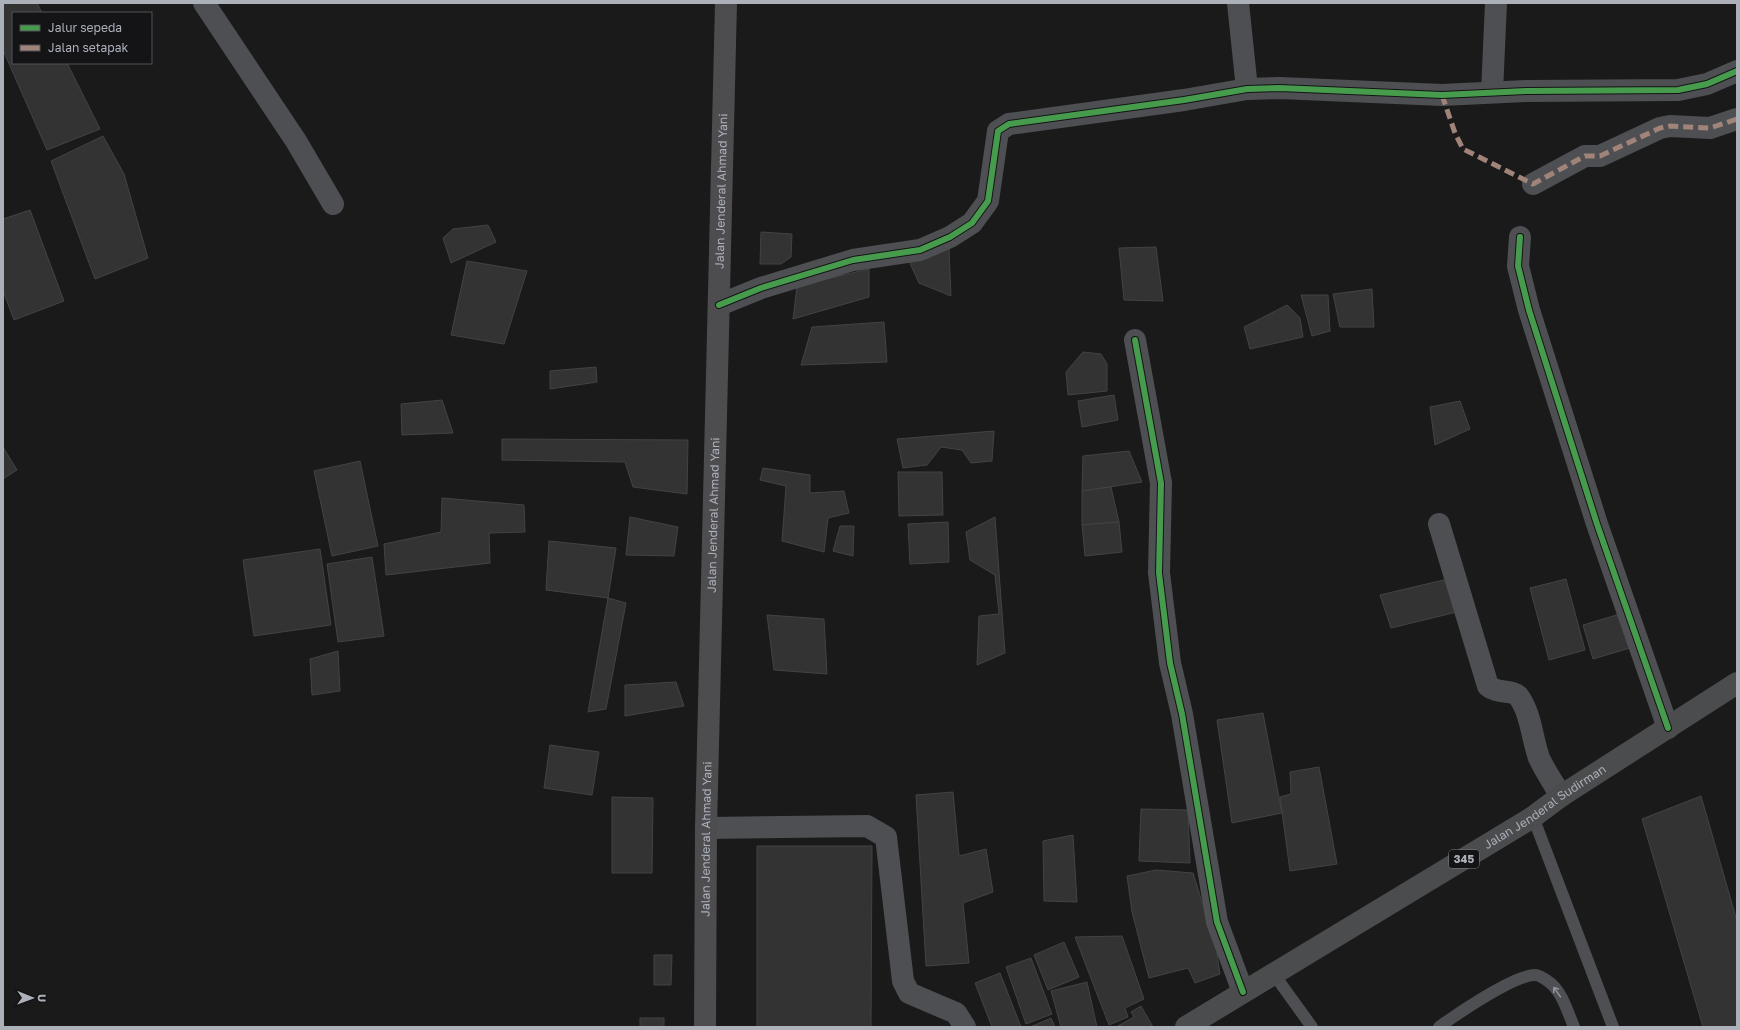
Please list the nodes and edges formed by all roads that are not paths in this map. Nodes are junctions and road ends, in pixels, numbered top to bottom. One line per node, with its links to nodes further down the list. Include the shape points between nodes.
1 (204, 3): 10 (street, via 296,141)
2 (726, 3): 12 (main road, Jalan Jenderal Ahmad Yani)
3 (1238, 3): 6 (street)
4 (1496, 3): 7 (street)
5 (1737, 71): 7 (street, via 1707,84 1678,90)
6 (1247, 89): 7 (street, via 1280,88 1442,95); 12 (street, via 1009,124 998,131 988,201 972,223 950,237 920,250 853,260 761,288)
7 (1492, 92)
8 (1737, 119): 9 (street, via 1710,128 1660,128 1600,156 1585,156)
9 (1534, 184)
10 (333, 204)
11 (1520, 237): 16 (street, via 1518,266 1527,302 1597,524)
12 (718, 305): 19 (main road, Jalan Jenderal Ahmad Yani)
13 (1135, 340): 21 (street, via 1161,483 1159,573 1170,663 1182,714 1217,922)
14 (1439, 524): 17 (street, via 1488,686 1494,690 1514,692 1518,696 1527,715 1540,759)
15 (1737, 683): 16 (main road, Jalan Jenderal Sudirman / 345)
16 (1668, 728): 17 (main road, Jalan Jenderal Sudirman / 345)
17 (1560, 796): 18 (main road, Jalan Jenderal Sudirman / 345)
18 (1533, 817): 20 (main road, Jalan Jenderal Sudirman / 345); 28 (lane)
19 (706, 828): 22 (main road, Jalan Jenderal Ahmad Yani); 23 (street, via 867,826 886,837 903,981 909,993 956,1013)
20 (1273, 973): 21 (main road, Jalan Jenderal Sudirman / 345); 25 (lane)
21 (1242, 992): 24 (main road, Jalan Jenderal Sudirman / 345)
22 (705, 1027)
23 (965, 1027)
24 (1186, 1027)
25 (1312, 1027)
26 (1439, 1027): 27 (lane, one-way to 26, via 1561,998 1550,982 1537,975 1524,977 1468,1006)
27 (1574, 1027)
28 (1613, 1027)

